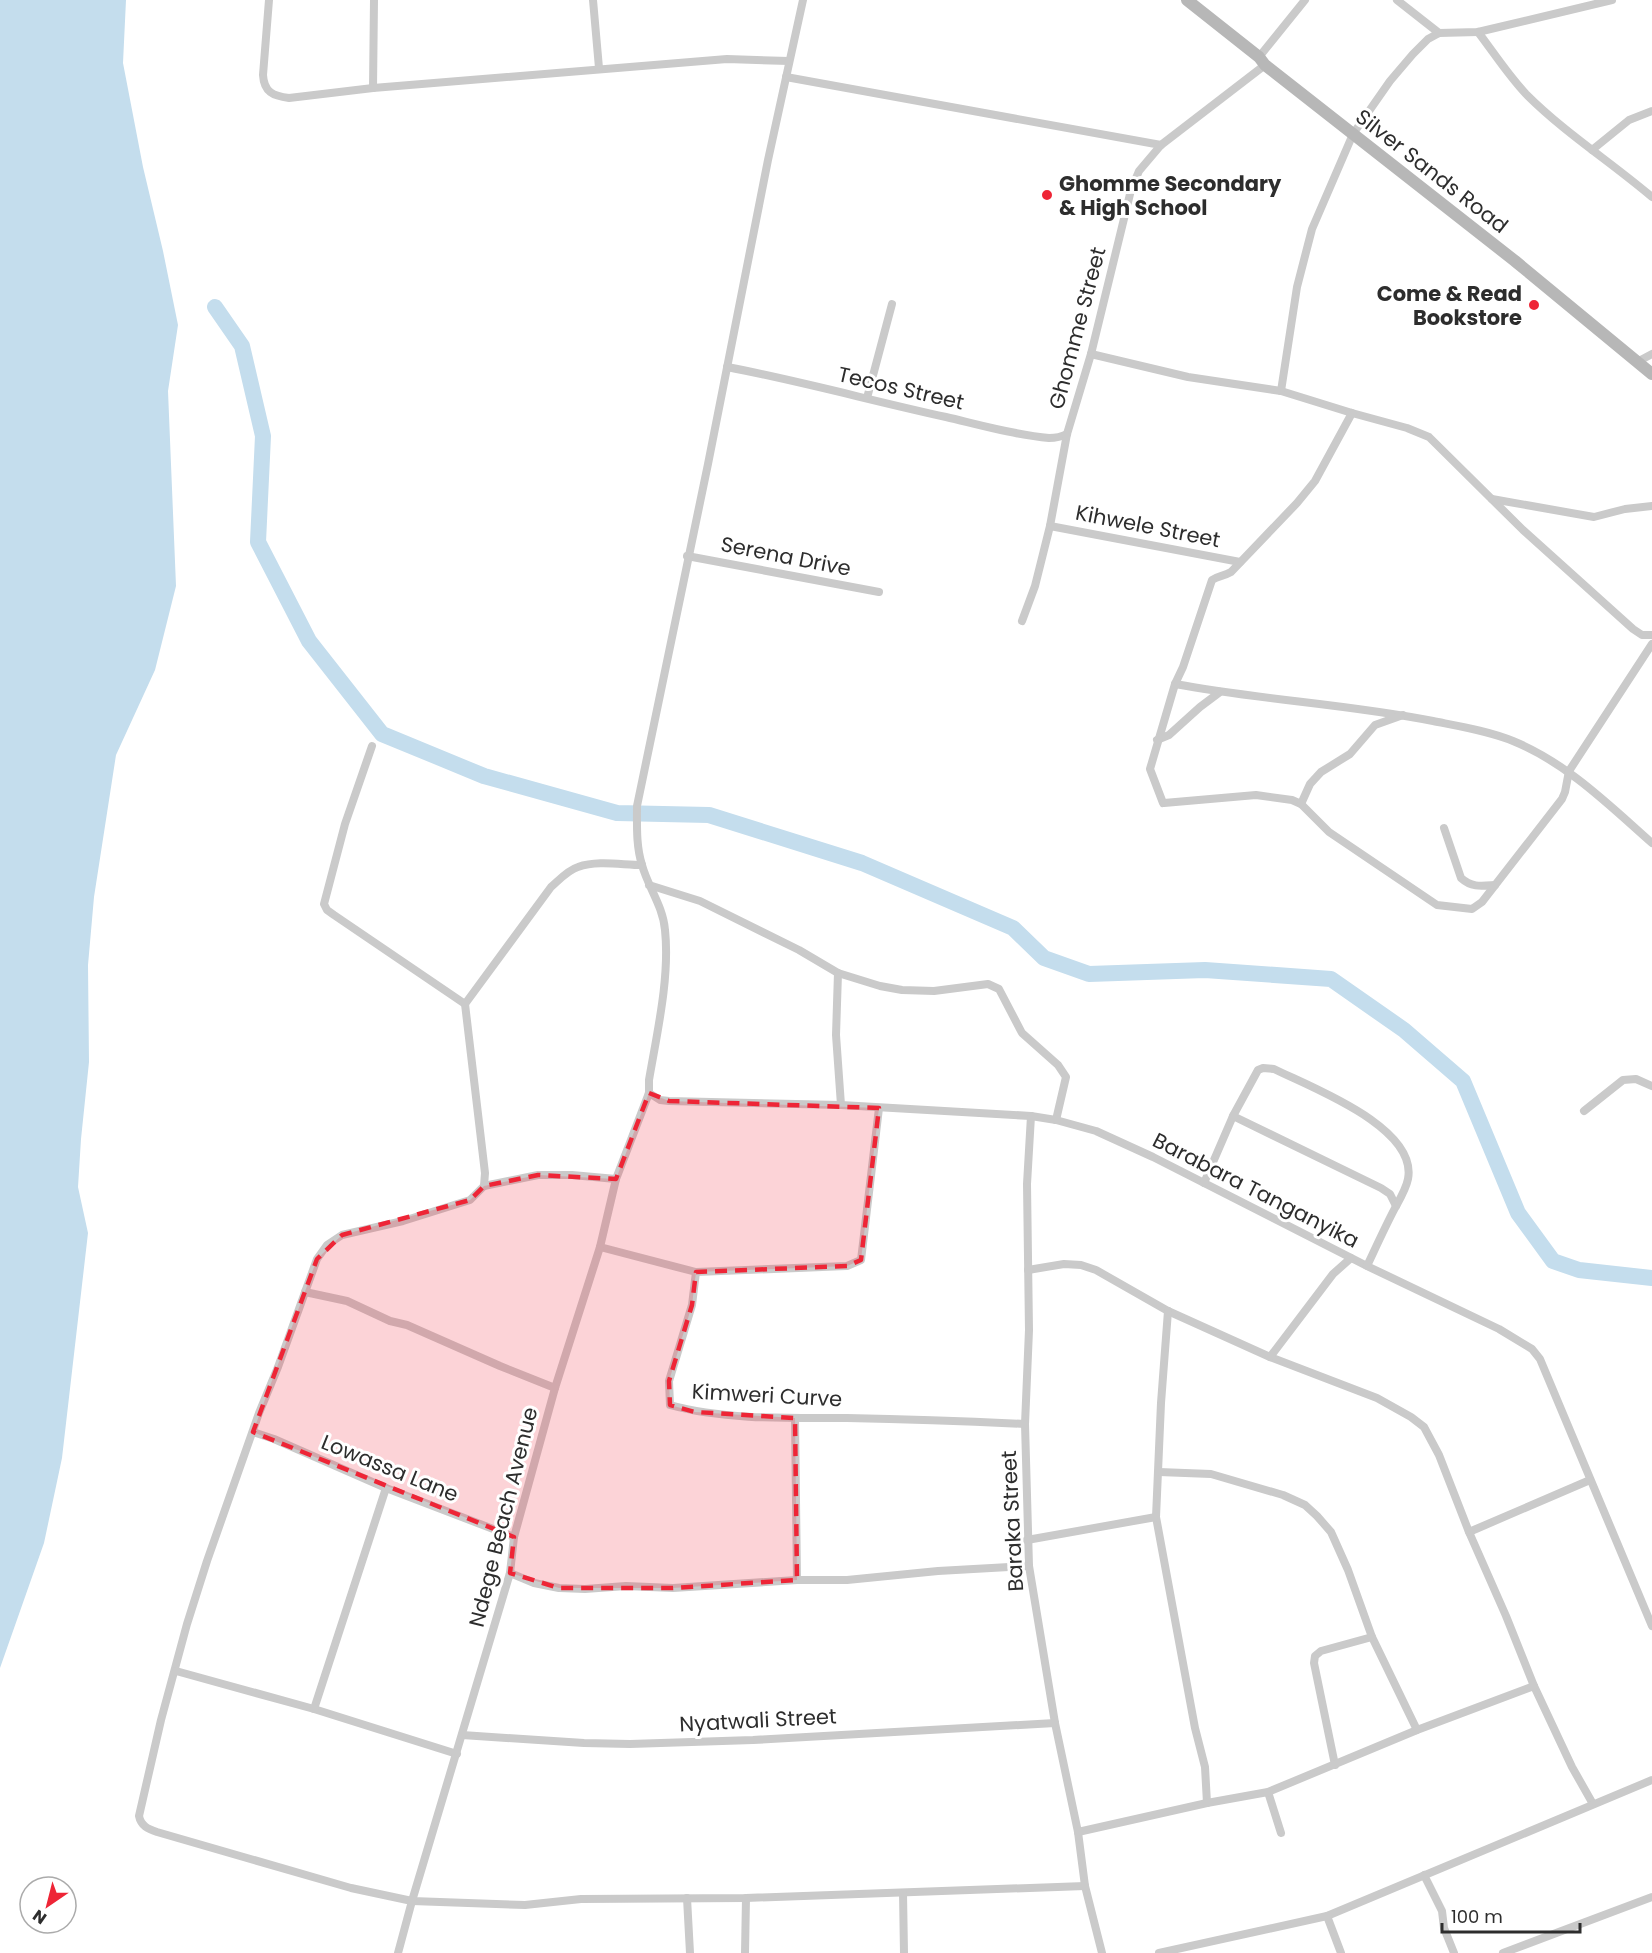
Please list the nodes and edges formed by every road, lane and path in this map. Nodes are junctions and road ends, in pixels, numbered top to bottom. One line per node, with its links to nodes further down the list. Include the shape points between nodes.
1 (269, 0): 15 (street, via 263,75 268,92 289,98)
2 (374, 0): 15 (street)
3 (593, 0): 13 (street)
4 (803, 0): 11 (street, Ndege Beach Avenue)
5 (1305, 0): 12 (street, Ghomme Street)
6 (1397, 0): 10 (street)
7 (1612, 0): 9 (street)
8 (1190, 1): 12 (street, Silver Sands Road)
9 (1478, 32): 10 (street); 19 (street, via 1526,93)
10 (1438, 33): 17 (street, via 1390,81)
11 (789, 61): 13 (street, via 727,58); 14 (street, Ndege Beach Avenue)
12 (1262, 61): 17 (street, Silver Sands Road); 18 (street, Ghomme Street)
13 (599, 68): 15 (street)
14 (786, 77): 18 (street); 25 (street, Ndege Beach Avenue)
15 (373, 88)
16 (1652, 111): 19 (street, via 1629,120)
17 (1353, 134): 24 (street, Silver Sands Road); 27 (street, via 1312,229 1297,287)
18 (1161, 145): 22 (street, Ghomme Street, via 1138,171 1131,190)
19 (1592, 150): 20 (street)
20 (1652, 197)
21 (892, 304): 28 (street)
22 (1091, 354): 27 (street, via 1188,377); 30 (street, Ghomme Street)
23 (1652, 354): 24 (street)
24 (1637, 362): 26 (street, Silver Sands Road)
25 (726, 367): 28 (street, Tecos Street); 34 (street, Ndege Beach Avenue)
26 (1652, 374)
27 (1281, 391): 29 (street)
28 (867, 398): 30 (street, Tecos Street, via 1051,438)
29 (1352, 413): 31 (street, via 1429,437); 35 (street, via 1315,481)
30 (1067, 434): 33 (street, Ghomme Street)
31 (1491, 499): 32 (street, via 1594,517); 38 (street, via 1637,633)
32 (1652, 506)
33 (1050, 526): 35 (street, Kihwele Street); 37 (street, Ghomme Street)
34 (687, 556): 36 (street, Serena Drive); 49 (street, Ndege Beach Avenue, via 637,806 637,845)
35 (1240, 562): 40 (street, via 1231,572 1212,580)
36 (879, 592)
37 (1022, 621)
38 (1652, 635)
39 (1652, 644): 45 (street)
40 (1175, 684): 41 (street); 43 (street)
41 (1221, 692): 42 (street); 43 (street, via 1169,735)
42 (1403, 715): 45 (street, via 1512,741); 46 (street, via 1375,725 1350,754 1321,772)
43 (1157, 740): 46 (street, via 1150,769 1163,803 1256,795)
44 (372, 746): 53 (street, via 345,824 324,904 334,915)
45 (1569, 771): 48 (street); 51 (street, via 1562,799)
46 (1301, 804): 51 (street, via 1329,832 1437,905 1476,907)
47 (1444, 828): 51 (street, via 1461,878 1475,886)
48 (1652, 843)
49 (642, 866): 50 (street, Ndege Beach Avenue); 53 (street, via 594,864 567,873 551,887)
50 (649, 885): 52 (street, via 700,901); 55 (street, Ndege Beach Avenue, via 663,918 666,961)
51 (1495, 885)
52 (838, 973): 56 (street, via 836,1035); 61 (street, via 902,990 934,991 988,984 999,989 1022,1033 1066,1077)
53 (465, 1004): 64 (street)
54 (1652, 1086): 58 (street, via 1636,1079 1623,1080)
55 (649, 1093): 56 (street, Barabara Tanganyika, via 669,1101); 62 (street, Ndege Beach Avenue)
56 (841, 1105): 57 (street, Barabara Tanganyika)
57 (879, 1108): 59 (street, Barabara Tanganyika); 70 (street, via 861,1260 847,1266)
58 (1584, 1111)
59 (1031, 1116): 61 (street, Barabara Tanganyika); 69 (street, Baraka Street)
60 (1233, 1116): 63 (street); 65 (street, via 1381,1188 1390,1194); 65 (street, via 1253,1076 1263,1068 1274,1069 1352,1108 1394,1138 1405,1156 1408,1180)
61 (1056, 1120): 63 (street, Barabara Tanganyika, via 1096,1131)
62 (616, 1179): 64 (street, via 538,1175); 66 (street, Ndege Beach Avenue)
63 (1204, 1183): 67 (street, Barabara Tanganyika)
64 (484, 1186): 71 (street, via 470,1200 342,1235 327,1245 317,1259)
65 (1396, 1206): 68 (street)
66 (600, 1247): 70 (street); 74 (street, Ndege Beach Avenue)
67 (1351, 1258): 68 (street, Barabara Tanganyika); 73 (street, via 1333,1274)
68 (1367, 1266): 79 (street, Barabara Tanganyika, via 1499,1329 1532,1349 1540,1359)
69 (1028, 1270): 72 (street, via 1081,1265); 76 (street, Baraka Street)
70 (696, 1272): 75 (street, Kimweri Curve, via 692,1305 669,1380 670,1405 695,1412)
71 (305, 1292): 74 (street, via 358,1305); 77 (street)
72 (1168, 1311): 73 (street); 78 (street)
73 (1270, 1357): 82 (street, via 1377,1398 1424,1427)
74 (555, 1388): 83 (street, Ndege Beach Avenue)
75 (795, 1418): 76 (street, Kimweri Curve); 87 (street)
76 (1025, 1424): 84 (street, Baraka Street)
77 (253, 1432): 80 (street, Lowassa Lane); 90 (street, via 207,1561)
78 (1159, 1472): 81 (street); 89 (street, via 1210,1474 1305,1505 1331,1532)
79 (1590, 1480): 82 (street); 88 (street, Barabara Tanganyika)
80 (386, 1488): 83 (street, Lowassa Lane); 92 (street)
81 (1156, 1517): 84 (street); 100 (street, via 1205,1767)
82 (1469, 1532): 91 (street)
83 (514, 1537): 86 (street, Ndege Beach Avenue)
84 (1027, 1540): 85 (street, Baraka Street)
85 (1029, 1566): 87 (street); 93 (street, Baraka Street)
86 (510, 1573): 87 (street, via 534,1582 585,1589); 95 (street, Ndege Beach Avenue)
87 (797, 1580)
88 (1652, 1626)
89 (1372, 1637): 94 (street); 97 (street, via 1315,1656)
90 (176, 1671): 92 (street); 110 (street, via 142,1802 142,1825 279,1868)
91 (1534, 1686): 94 (street); 101 (street)
92 (314, 1709): 96 (street)
93 (1055, 1723): 95 (street, Nyatwali Street, via 630,1744); 102 (street, Baraka Street)
94 (1417, 1730): 97 (street)
95 (462, 1735): 96 (street, Ndege Beach Avenue)
96 (457, 1754): 110 (street, Ndege Beach Avenue)
97 (1335, 1765): 99 (street)
98 (1652, 1780): 101 (street)
99 (1268, 1792): 100 (street); 103 (street)
100 (1207, 1803): 102 (street)
101 (1593, 1804): 104 (street)
102 (1078, 1832): 105 (street, Baraka Street)
103 (1281, 1833)
104 (1424, 1875): 111 (street); 119 (street, via 1439,1904)
105 (1085, 1886): 106 (street); 116 (street, Baraka Street)
106 (903, 1893): 109 (street); 115 (street)
107 (1652, 1897): 120 (street)
108 (687, 1898): 109 (street); 110 (street, via 580,1899 525,1905); 113 (street)
109 (746, 1898): 114 (street)
110 (412, 1901): 112 (street, Ndege Beach Avenue)
111 (1327, 1916): 117 (street); 118 (street)
112 (398, 1953)
113 (690, 1953)
114 (745, 1953)
115 (903, 1953)
116 (1102, 1953)
117 (1159, 1953)
118 (1341, 1953)
119 (1454, 1953)
120 (1503, 1953)

